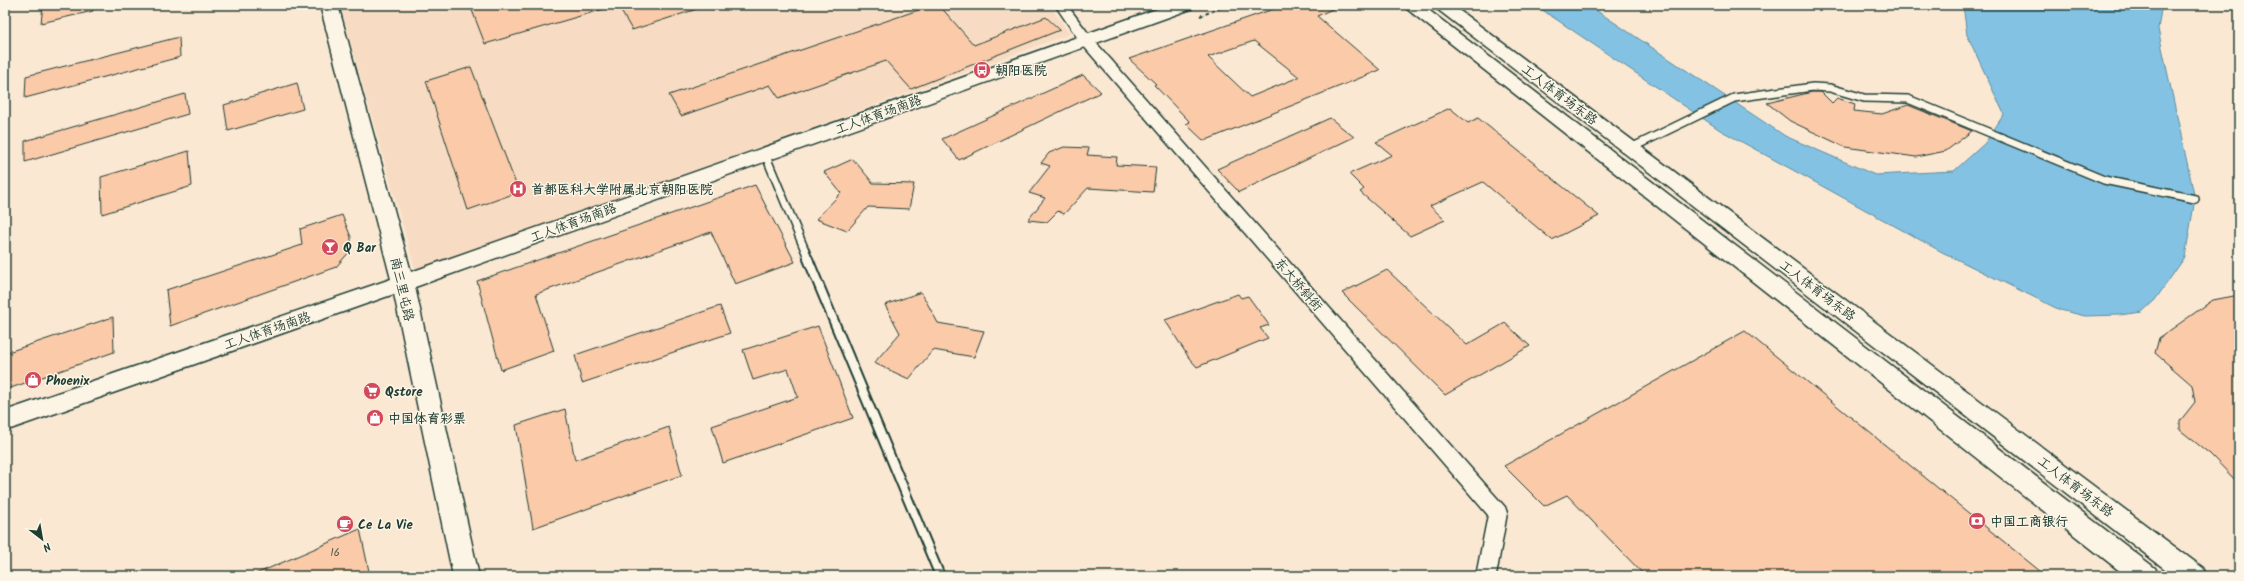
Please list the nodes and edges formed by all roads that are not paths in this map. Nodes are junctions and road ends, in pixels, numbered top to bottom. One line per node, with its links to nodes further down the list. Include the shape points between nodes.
1 (329, 5): 10 (street, 南三里屯路)
2 (1061, 5): 6 (street, 东大桥斜街)
3 (1185, 5): 6 (street, 工人体育场南路)
4 (1411, 5): 15 (street, 工人体育场东路)
5 (1441, 5): 7 (street, 工人体育场东路)
6 (1086, 40): 8 (street, 工人体育场南路); 14 (street, 东大桥斜街, via 1498,513)
7 (1631, 148): 9 (lane, via 1734,98 1813,87 1830,88 1864,98 1908,99 2104,180); 16 (street, 工人体育场东路)
8 (765, 154): 10 (street, 工人体育场南路); 13 (lane)
9 (2194, 199)
10 (403, 283): 11 (street, 工人体育场南路); 12 (street, 南三里屯路)
11 (5, 421)
12 (466, 576)
13 (940, 576)
14 (1486, 576)
15 (2146, 576)
16 (2194, 576)

